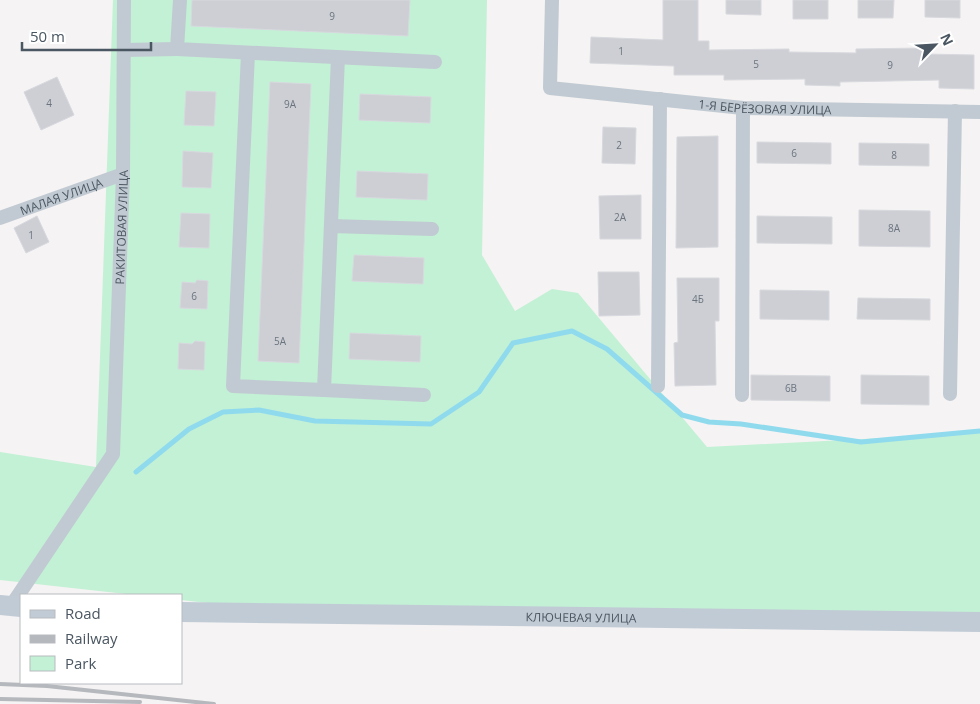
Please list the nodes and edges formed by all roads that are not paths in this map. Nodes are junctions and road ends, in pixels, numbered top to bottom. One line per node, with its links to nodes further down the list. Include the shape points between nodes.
1 (124, 0): 5 (street, РАКИТОВАЯ УЛИЦА)
2 (180, 0): 4 (street)
3 (552, 0): 9 (street, 1-Я БЕРЁЗОВАЯ УЛИЦА, via 550,88)
4 (177, 49): 5 (street); 6 (street)
5 (124, 50): 13 (street, РАКИТОВАЯ УЛИЦА)
6 (248, 53): 7 (street); 18 (street, via 233,386)
7 (338, 58): 8 (street); 15 (street)
8 (435, 62)
9 (660, 99): 10 (street, 1-Я БЕРЁЗОВАЯ УЛИЦА); 17 (street)
10 (743, 108): 11 (street, 1-Я БЕРЁЗОВАЯ УЛИЦА); 21 (street)
11 (956, 111): 12 (street, 1-Я БЕРЁЗОВАЯ УЛИЦА); 19 (street)
12 (980, 112)
13 (123, 174): 14 (street, МАЛАЯ УЛИЦА); 22 (street, РАКИТОВАЯ УЛИЦА, via 113,454)
14 (0, 218)
15 (331, 226): 16 (street); 18 (street)
16 (432, 229)
17 (658, 386)
18 (324, 390): 20 (street)
19 (950, 394)
20 (424, 395)
21 (742, 396)
22 (11, 606)
23 (182, 612): 24 (main road, КЛЮЧЕВАЯ УЛИЦА)
24 (980, 622)

